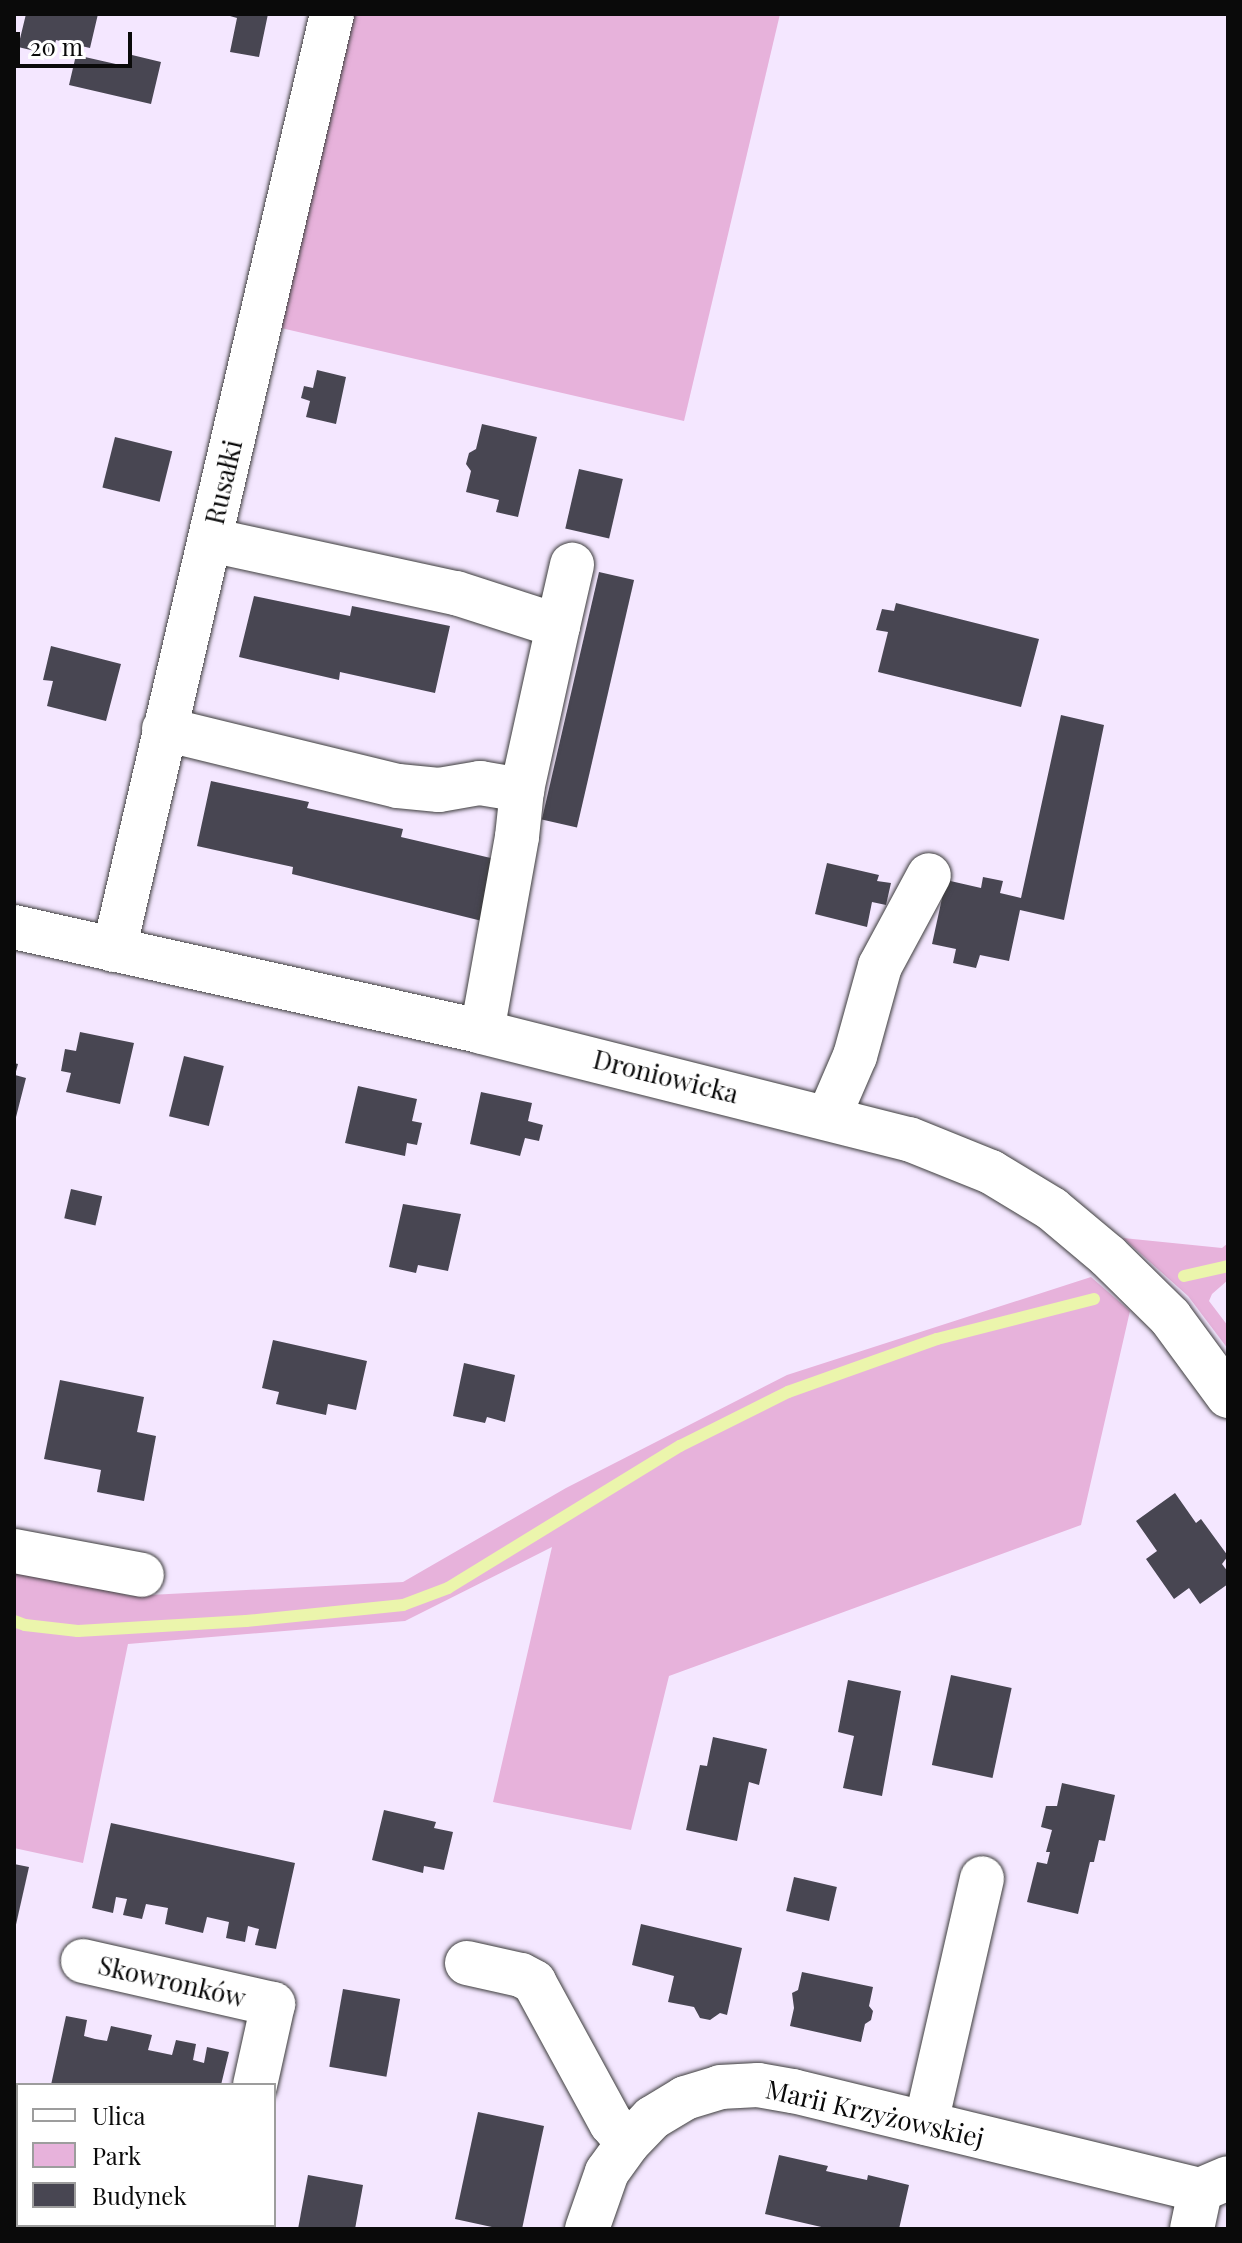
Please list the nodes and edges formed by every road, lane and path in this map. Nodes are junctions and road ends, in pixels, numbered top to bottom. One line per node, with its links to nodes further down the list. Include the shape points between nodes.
1 (332, 14): 2 (street, Rusałki)
2 (210, 540): 4 (street, via 456,593); 5 (street, Rusałki)
3 (572, 565): 4 (street)
4 (558, 626): 6 (street)
5 (164, 729): 6 (street, via 398,786 439,790 480,783); 9 (street, Rusałki)
6 (522, 790): 10 (street)
7 (929, 875): 11 (street, via 880,966 855,1056)
8 (14, 927): 9 (street, Droniowicka)
9 (114, 950): 10 (street, Droniowicka)
10 (482, 1032): 11 (street, Droniowicka)
11 (829, 1116): 12 (street, Droniowicka, via 909,1139 991,1172 1052,1209 1170,1317)
12 (1228, 1396)
13 (14, 1551): 14 (street)
14 (142, 1575)
15 (982, 1878): 19 (street)
16 (83, 1961): 18 (street, Skowronków, via 273,2004)
17 (467, 1963): 20 (street, via 534,1982 611,2123)
18 (255, 2083)
19 (926, 2123): 20 (street, Marii Krzyżowskiej, via 758,2085 720,2087 685,2098 652,2118); 21 (street, Marii Krzyżowskiej)
20 (628, 2143): 22 (street, Marii Krzyżowskiej, via 607,2172)
21 (1207, 2199)
22 (587, 2229)

